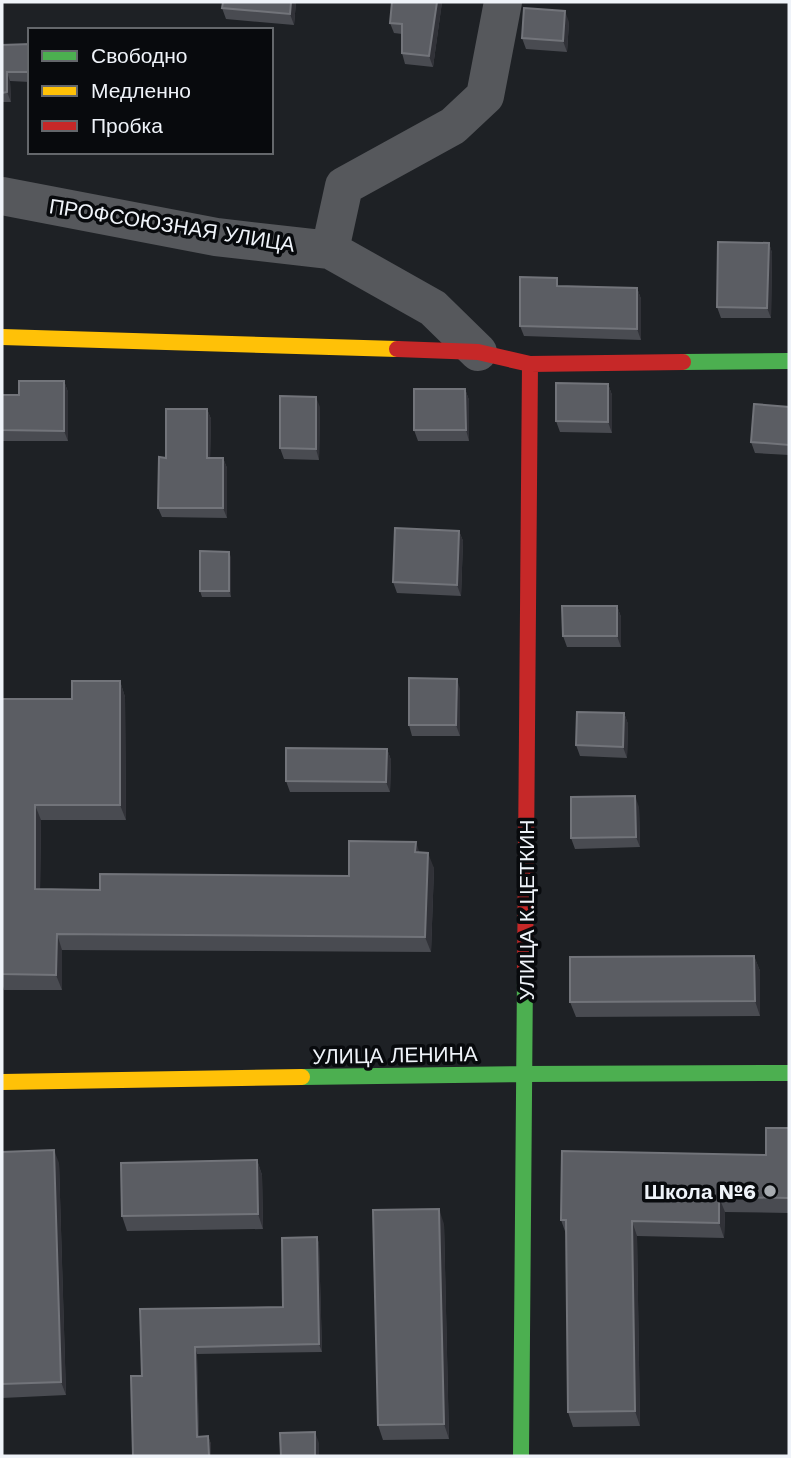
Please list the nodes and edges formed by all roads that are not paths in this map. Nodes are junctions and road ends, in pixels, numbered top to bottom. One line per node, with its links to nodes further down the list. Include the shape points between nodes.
1 (503, 2): 3 (street, via 485,96 453,126 344,187)
2 (2, 196): 3 (street, ПРОФСОЮЗНАЯ УЛИЦА, via 216,237)
3 (330, 250): 5 (street, ПРОФСОЮЗНАЯ УЛИЦА, via 433,308)
4 (2, 337): 5 (street)
5 (478, 352): 7 (street)
6 (789, 361): 7 (street)
7 (530, 364): 9 (street, УЛИЦА К.ЦЕТКИН)
8 (789, 1073): 9 (street, УЛИЦА ЛЕНИНА)
9 (524, 1074): 10 (street, УЛИЦА ЛЕНИНА); 11 (street, УЛИЦА К.ЦЕТКИН)
10 (2, 1082)
11 (521, 1456)

